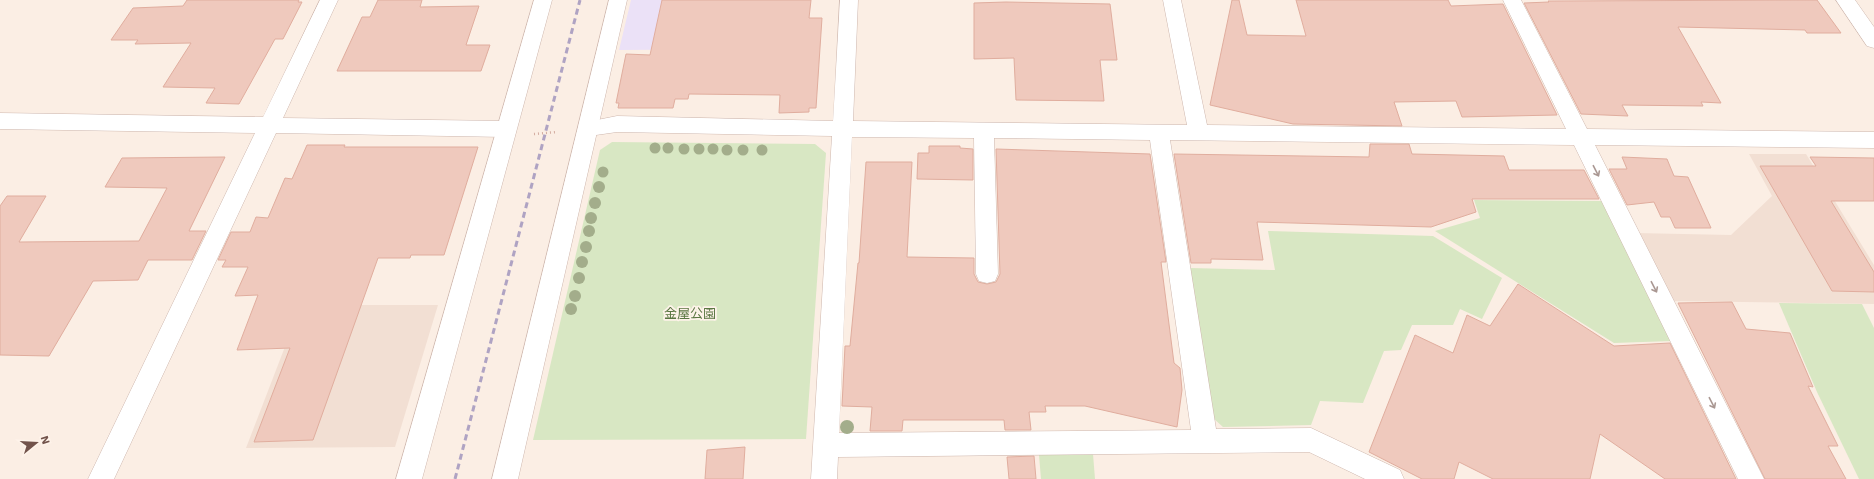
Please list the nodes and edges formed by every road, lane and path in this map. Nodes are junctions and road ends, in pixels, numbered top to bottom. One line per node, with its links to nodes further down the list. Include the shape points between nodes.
1 (329, 0): 10 (street)
2 (543, 0): 12 (street)
3 (618, 0): 11 (street)
4 (849, 0): 13 (street)
5 (1172, 0): 15 (street)
6 (1512, 0): 17 (street)
7 (1845, 0): 8 (street)
8 (1874, 41)
9 (0, 122): 10 (street)
10 (270, 125): 12 (street); 22 (street)
11 (589, 128): 12 (path, via 544,134); 13 (street, via 617,124); 24 (street)
12 (506, 129): 23 (street)
13 (842, 129): 14 (street); 21 (street)
14 (984, 130): 16 (street); 19 (street)
15 (1198, 131): 16 (street); 17 (street)
16 (1159, 132): 20 (street)
17 (1578, 136): 18 (street); 27 (street, one-way to 27)
18 (1874, 140)
19 (987, 274)
20 (1205, 442): 21 (street); 26 (street, via 1311,440)
21 (826, 445): 25 (street)
22 (101, 479)
23 (409, 479)
24 (505, 479)
25 (824, 479)
26 (1391, 479)
27 (1751, 479)

